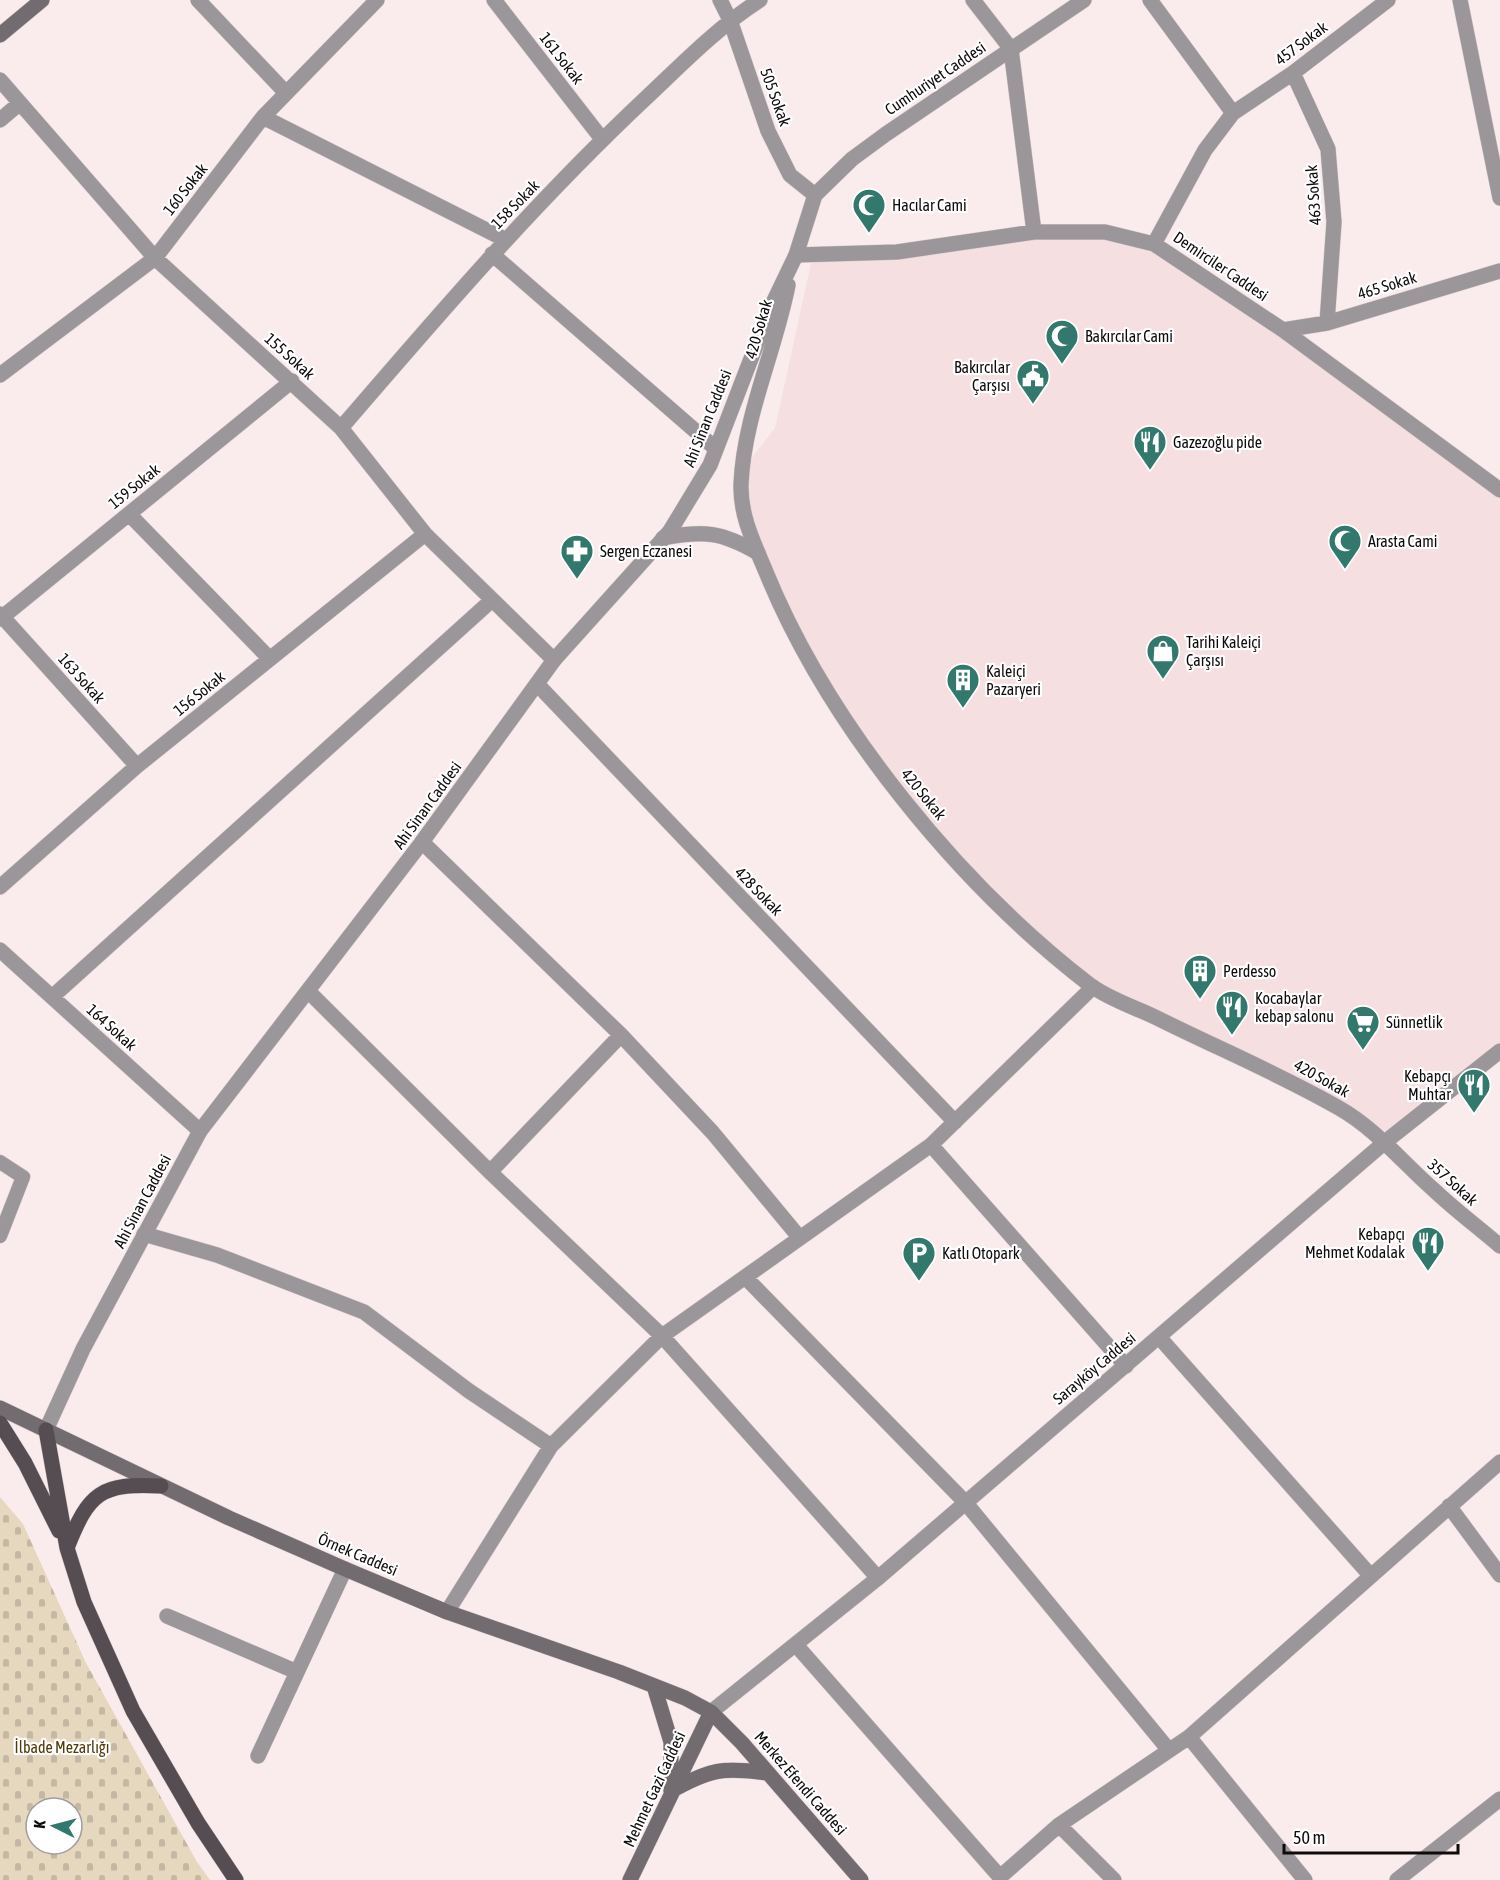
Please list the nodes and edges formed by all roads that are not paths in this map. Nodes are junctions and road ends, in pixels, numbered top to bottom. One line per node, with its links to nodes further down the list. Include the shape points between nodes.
1 (42, 0): 13 (main road)
2 (198, 0): 17 (street)
3 (377, 0): 17 (street, 160 Sokak)
4 (494, 0): 22 (street, 161 Sokak)
5 (720, 0): 12 (street, 505 Sokak)
6 (760, 0): 12 (street, 158 Sokak)
7 (973, 0): 14 (street)
8 (1083, 0): 14 (street, Cumhuriyet Caddesi)
9 (1150, 0): 19 (street)
10 (1460, 0): 24 (street)
11 (1380, 2): 15 (street, 457 Sokak)
12 (730, 20): 22 (street, 158 Sokak); 23 (street, 505 Sokak, via 768,131 790,175)
13 (0, 35)
14 (1011, 49): 23 (street, Cumhuriyet Caddesi, via 885,134); 25 (street)
15 (1293, 73): 19 (street, 457 Sokak); 32 (street, 463 Sokak, via 1328,149 1334,222)
16 (0, 80): 18 (street, 155 Sokak)
17 (286, 93): 20 (street, 160 Sokak)
18 (20, 103): 21 (street); 29 (street, 155 Sokak)
19 (1233, 113): 27 (street, 457 Sokak, via 1205,150)
20 (264, 117): 26 (street); 29 (street, 160 Sokak)
21 (0, 120)
22 (602, 139): 26 (street, 158 Sokak)
23 (815, 195): 30 (street, Ahi Sinan Caddesi)
24 (1500, 198)
25 (1034, 232): 27 (street, Demirciler Caddesi, via 1105,232); 30 (street, Demirciler Caddesi, via 897,252)
26 (506, 240): 28 (street, 158 Sokak)
27 (1154, 244): 33 (street, Demirciler Caddesi)
28 (492, 254): 36 (street, 158 Sokak); 37 (street)
29 (154, 258): 34 (street, 160 Sokak); 35 (street, 155 Sokak)
30 (794, 261): 37 (street, Ahi Sinan Caddesi); 42 (street, 420 Sokak, via 749,425 741,485 744,517)
31 (1500, 271): 32 (street, 465 Sokak)
32 (1328, 323): 33 (street, 465 Sokak)
33 (1283, 330): 38 (street, Demirciler Caddesi)
34 (0, 375)
35 (292, 381): 36 (street, 155 Sokak); 39 (street, 159 Sokak)
36 (341, 428): 40 (street, 155 Sokak)
37 (715, 448): 41 (street, Ahi Sinan Caddesi, via 710,465)
38 (1500, 490)
39 (129, 514): 44 (street, 159 Sokak); 45 (street)
40 (425, 534): 43 (street, 155 Sokak); 45 (street, 156 Sokak)
41 (663, 538): 42 (street, via 721,534); 46 (street, Ahi Sinan Caddesi)
42 (758, 553): 52 (street, 420 Sokak, via 777,599 827,692 875,762 973,881)
43 (492, 600): 46 (street, 155 Sokak); 54 (street)
44 (1, 617): 48 (street, 163 Sokak)
45 (270, 659): 48 (street, 156 Sokak)
46 (554, 660): 47 (street, Ahi Sinan Caddesi)
47 (537, 684): 49 (street, Ahi Sinan Caddesi); 57 (street, 428 Sokak)
48 (137, 766): 50 (street, 156 Sokak)
49 (422, 842): 53 (street, Ahi Sinan Caddesi); 55 (street)
50 (0, 887)
51 (0, 950): 54 (street, 164 Sokak)
52 (1093, 987): 57 (street); 59 (street, 420 Sokak, via 1280,1076 1343,1110)
53 (309, 992): 58 (street, Ahi Sinan Caddesi); 62 (street)
54 (52, 997): 58 (street, 164 Sokak)
55 (621, 1035): 62 (street); 65 (street, via 713,1133)
56 (1500, 1051): 59 (street, Sarayköy Caddesi)
57 (955, 1122): 60 (street)
58 (200, 1131): 63 (street, Ahi Sinan Caddesi)
59 (1385, 1142): 66 (street, 357 Sokak, via 1434,1190); 69 (street, Sarayköy Caddesi)
60 (931, 1145): 65 (street); 70 (street)
61 (0, 1162): 64 (lane, via 23,1177)
62 (490, 1172): 68 (street)
63 (144, 1234): 73 (street, Ahi Sinan Caddesi, via 83,1349); 74 (street, via 217,1255 364,1312 469,1391)
64 (0, 1236)
65 (799, 1238): 67 (street)
66 (1500, 1245)
67 (746, 1278): 68 (street); 77 (street)
68 (662, 1336): 74 (street); 83 (street)
69 (1159, 1337): 70 (street, Sarayköy Caddesi); 81 (street)
70 (1126, 1366): 77 (street, Sarayköy Caddesi)
71 (0, 1408): 73 (main road, Örnek Caddesi)
72 (0, 1423): 79 (main road, via 25,1463)
73 (46, 1430): 76 (main road, Örnek Caddesi); 79 (main road)
74 (551, 1446): 84 (street)
75 (1500, 1462): 78 (street)
76 (161, 1486): 79 (main road, via 120,1486 104,1491 90,1501); 80 (main road, Örnek Caddesi)
77 (965, 1502): 83 (street, Sarayköy Caddesi); 91 (street)
78 (1449, 1506): 81 (street); 82 (street)
79 (67, 1548): 98 (main road, via 84,1602 133,1710)
80 (345, 1569): 84 (main road, Örnek Caddesi); 87 (street)
81 (1370, 1575): 90 (street)
82 (1500, 1575)
83 (878, 1578): 86 (street, Sarayköy Caddesi)
84 (447, 1612): 88 (main road, Örnek Caddesi)
85 (167, 1616): 87 (street)
86 (796, 1645): 89 (street, Sarayköy Caddesi); 97 (street)
87 (297, 1672): 92 (street)
88 (654, 1686): 89 (main road, Örnek Caddesi); 94 (main road, via 671,1742)
89 (711, 1713): 93 (main road, Merkez Efendi Caddesi); 94 (main road, Mehmet Gazi Caddesi)
90 (1189, 1737): 91 (street); 102 (street)
91 (1168, 1749): 96 (street)
92 (258, 1756)
93 (768, 1773): 94 (main road, via 720,1769 697,1776); 100 (main road, Merkez Efendi Caddesi)
94 (671, 1791): 99 (main road, Mehmet Gazi Caddesi)
95 (1500, 1799): 103 (street)
96 (1059, 1825): 97 (street); 101 (street)
97 (997, 1878)
98 (236, 1880)
99 (630, 1880)
100 (861, 1880)
101 (1114, 1880)
102 (1305, 1880)
103 (1397, 1880)

